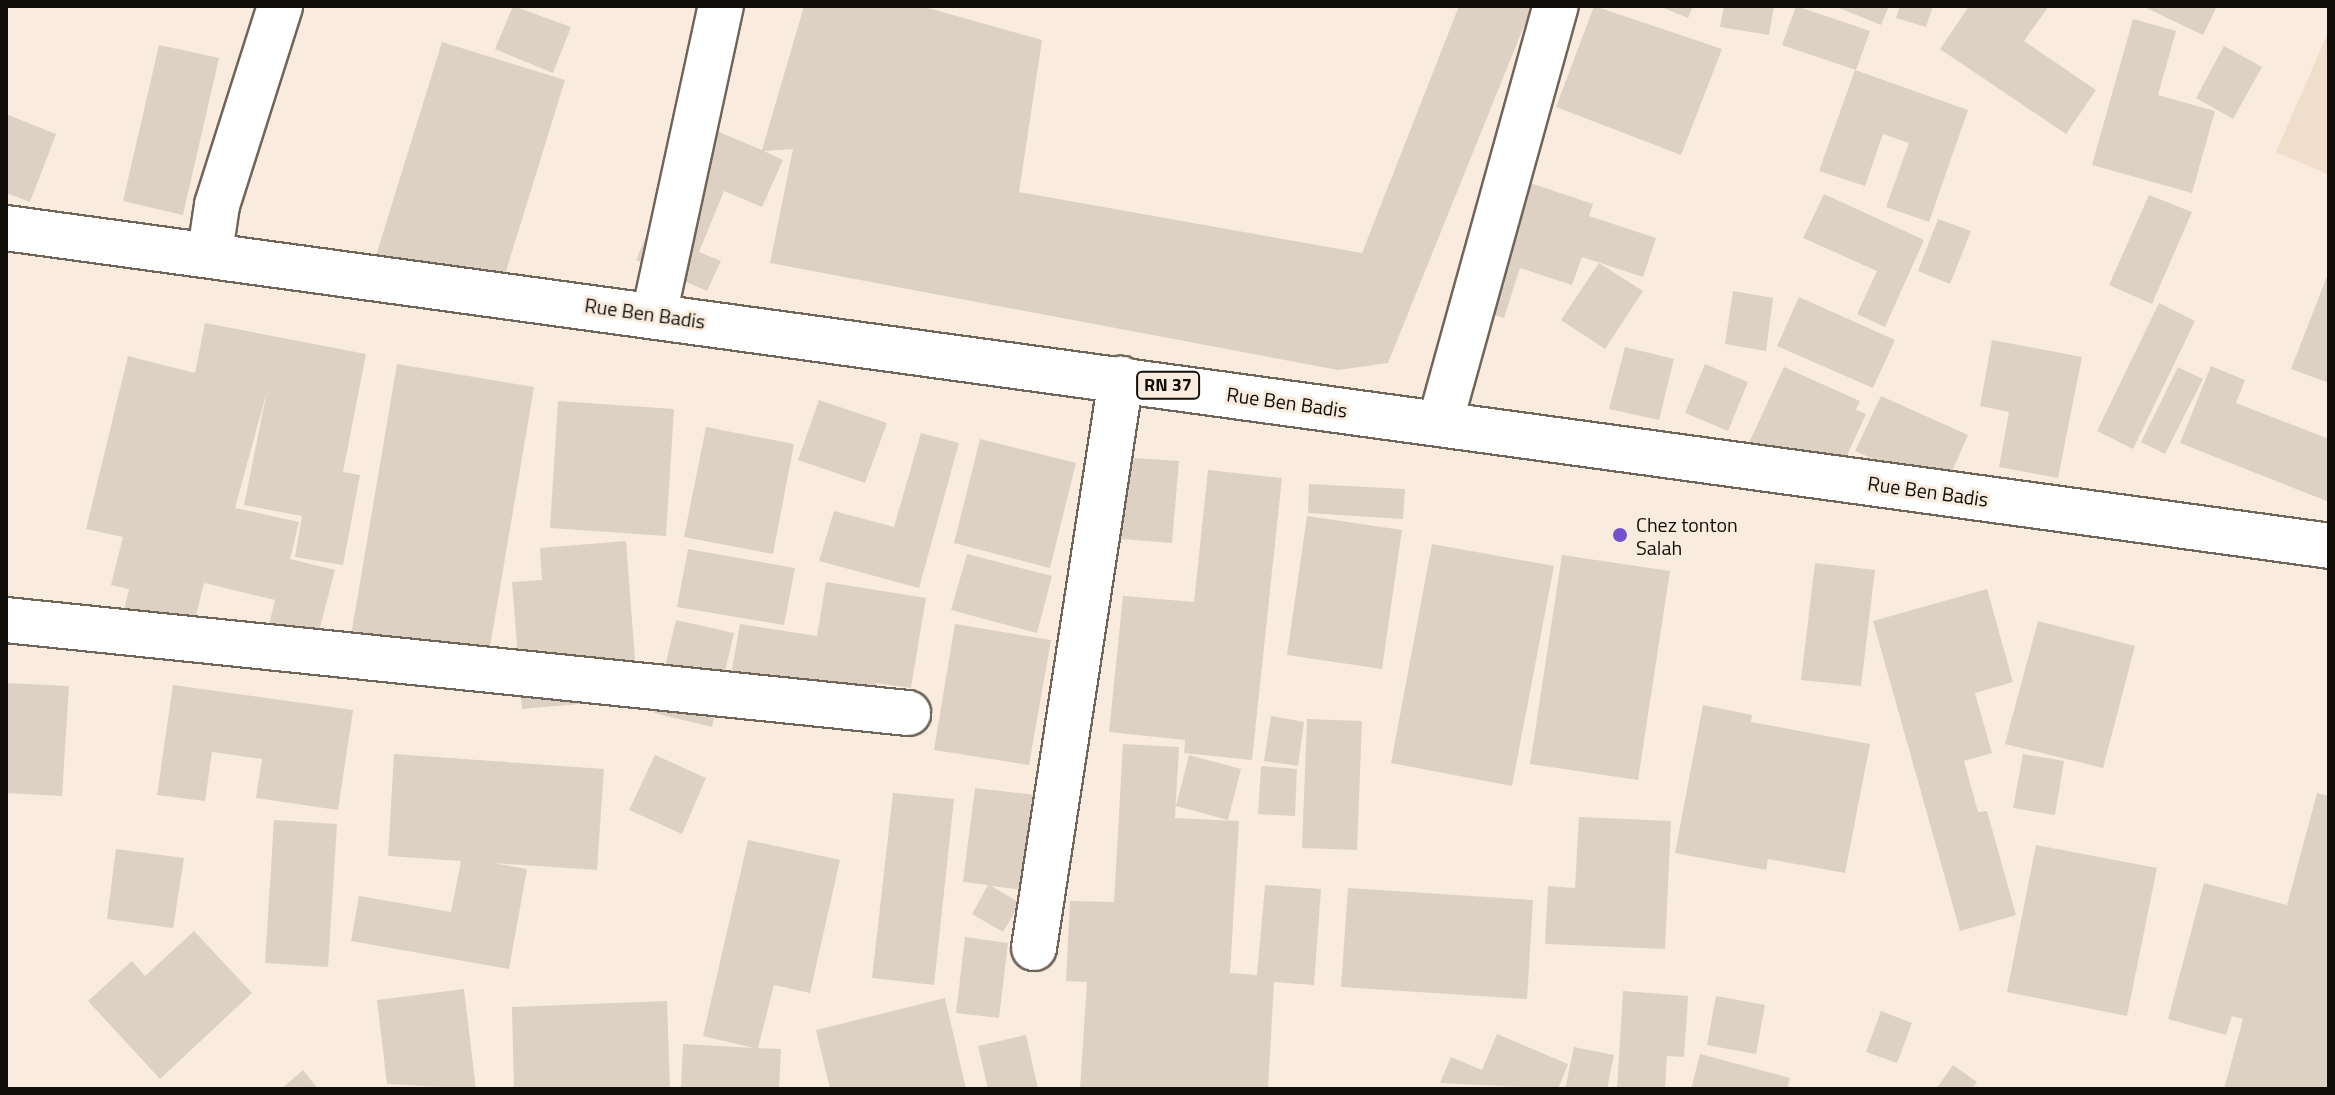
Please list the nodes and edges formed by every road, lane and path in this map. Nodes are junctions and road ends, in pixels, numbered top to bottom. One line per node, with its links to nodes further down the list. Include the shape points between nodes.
1 (280, 6): 5 (street, via 217,205)
2 (721, 6): 6 (street)
3 (1556, 6): 8 (street)
4 (6, 228): 5 (street, Rue Ben Badis / RN 37)
5 (210, 252): 6 (street, Rue Ben Badis / RN 37)
6 (654, 315): 7 (street, Rue Ben Badis / RN 37)
7 (1121, 379): 8 (street, Rue Ben Badis / RN 37); 12 (street)
8 (1440, 423): 9 (street, Rue Ben Badis / RN 37)
9 (2329, 546)
10 (6, 620): 11 (street)
11 (908, 713)
12 (1034, 948)

